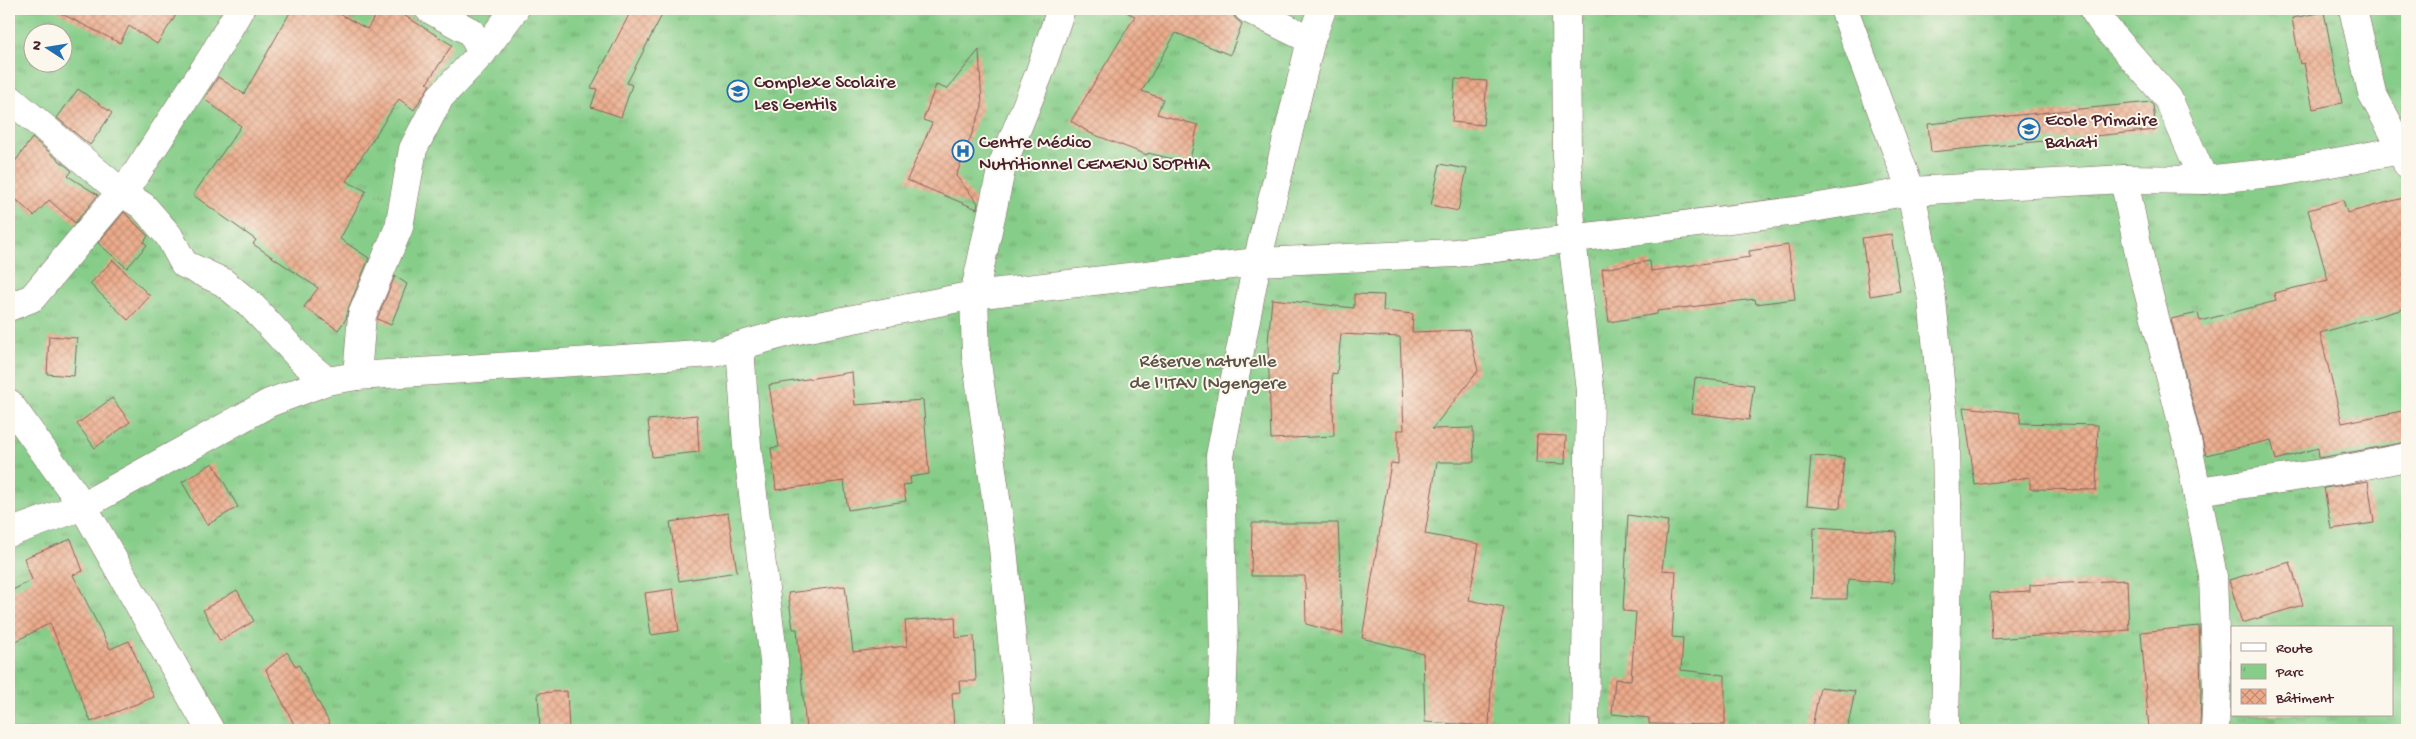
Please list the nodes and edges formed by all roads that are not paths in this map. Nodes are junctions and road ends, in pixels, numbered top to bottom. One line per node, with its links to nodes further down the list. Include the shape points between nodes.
1 (240, 9): 18 (street)
2 (429, 9): 12 (street, via 471,32)
3 (515, 9): 12 (street)
4 (1061, 9): 21 (street, via 1040,74 1002,166)
5 (1248, 9): 11 (street)
6 (1322, 9): 11 (street)
7 (1566, 9): 19 (street, via 1567,156)
8 (1844, 9): 17 (street)
9 (2093, 9): 16 (street, via 2168,98)
10 (2353, 9): 14 (street, via 2372,93)
11 (1311, 40): 20 (street)
12 (482, 52): 24 (street, via 440,97 413,149 399,227 362,315)
13 (9, 98): 18 (street)
14 (2406, 154): 16 (street)
15 (2124, 180): 16 (street); 17 (street); 28 (street, via 2142,268 2188,445)
16 (2204, 180)
17 (1911, 191): 19 (street, via 1796,210); 36 (street, via 1932,299 1946,441)
18 (122, 192): 22 (street, via 32,298); 25 (street, via 143,206 169,236 184,264 223,282 244,299 302,360)
19 (1572, 239): 20 (street, via 1455,252); 35 (street, via 1590,391)
20 (1257, 262): 21 (street); 34 (street, via 1220,456 1224,648)
21 (974, 296): 23 (street, via 793,332); 33 (street, via 976,356 1003,548)
22 (9, 307)
23 (740, 346): 24 (street, via 714,353); 32 (street, via 747,446 774,661)
24 (357, 376): 25 (street)
25 (327, 381): 29 (street, via 269,403)
26 (9, 403): 29 (street)
27 (2407, 457): 28 (street, via 2336,471)
28 (2196, 491): 37 (street, via 2213,576 2218,690)
29 (83, 506): 30 (street); 31 (street)
30 (9, 533)
31 (210, 730)
32 (777, 730)
33 (1022, 730)
34 (1221, 730)
35 (1585, 730)
36 (1945, 730)
37 (2215, 730)

